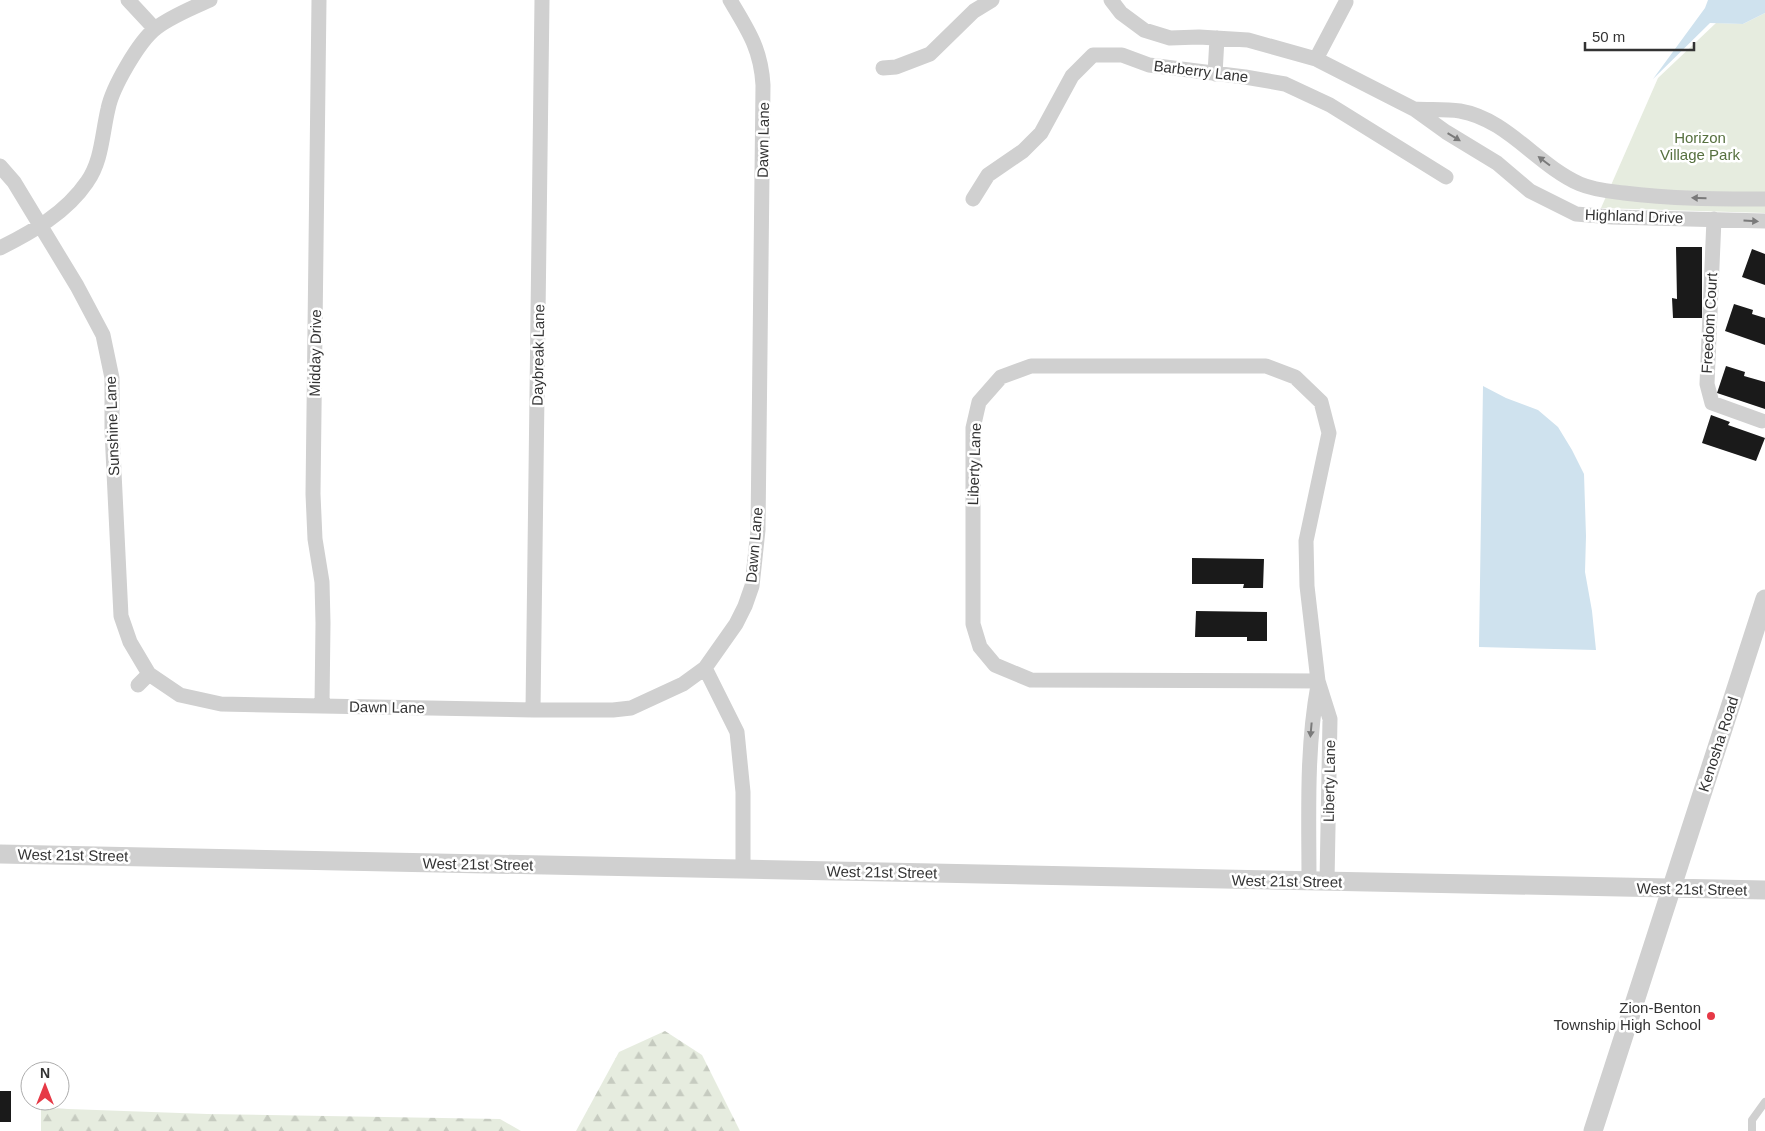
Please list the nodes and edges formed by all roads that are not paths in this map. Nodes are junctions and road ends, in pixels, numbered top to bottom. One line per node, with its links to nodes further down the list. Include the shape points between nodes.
1 (128, 0): 9 (street)
2 (210, 0): 9 (street)
3 (319, 0): 28 (street, Midday Drive, via 313,494 322,590)
4 (542, 0): 29 (street, Daybreak Lane)
5 (730, 0): 25 (street, Dawn Lane, via 753,39 762,66 758,530 752,586 745,606)
6 (992, 0): 12 (street, via 974,12 930,54 896,67)
7 (1111, 0): 10 (street, Highland Drive, via 1121,13 1144,30 1170,38)
8 (1346, 2): 11 (street)
9 (155, 29): 21 (street, via 119,80 108,107 101,151 89,181 66,208)
10 (1217, 38): 11 (street, Highland Drive, via 1248,40); 13 (street)
11 (1316, 59): 14 (street, Highland Drive)
12 (883, 68)
13 (1215, 74): 16 (street, Barberry Lane, via 1285,84 1330,105); 17 (street, Barberry Lane, via 1149,65 1122,55 1093,55 1072,76 1041,133 1023,151 988,175)
14 (1414, 109): 18 (street, Highland Drive, one-way to 14, via 1653,196 1597,190 1579,184 1482,118 1460,111); 19 (street, Highland Drive, one-way to 19, via 1497,163 1530,191 1576,214)
15 (0, 166): 21 (street, Sunshine Lane, via 14,182)
16 (1446, 177)
17 (973, 199)
18 (1765, 199)
19 (1714, 219): 20 (street, Highland Drive, one-way to 20); 23 (street, Freedom Court, via 1707,384 1712,403)
20 (1765, 221)
21 (40, 225): 22 (street); 27 (street, Sunshine Lane, via 102,335 112,378 120,616 143,680)
22 (0, 248)
23 (1762, 421)
24 (1765, 599): 33 (street, Kenosha Road)
25 (705, 668): 29 (street, Dawn Lane, via 683,684 631,708); 31 (street, via 737,732 743,792)
26 (1318, 681): 26 (street, Liberty Lane, via 1307,586 1306,541 1328,434 1321,402 1295,377 1266,366 1030,366 1002,377 979,402 973,428 972,624 980,647 995,665 1030,680); 32 (street, Liberty Lane, via 1330,719)
27 (180, 695): 28 (street, Dawn Lane, via 222,704)
28 (322, 705): 29 (street, Dawn Lane)
29 (533, 710)
30 (0, 854): 31 (street, West 21st Street)
31 (743, 869): 32 (street, West 21st Street)
32 (1318, 881): 33 (street, West 21st Street)
33 (1672, 889): 34 (street, West 21st Street); 36 (street, Kenosha Road)
34 (1765, 890)
35 (1765, 1102): 37 (lane, via 1752,1120)
36 (1593, 1131)
37 (1752, 1131)

